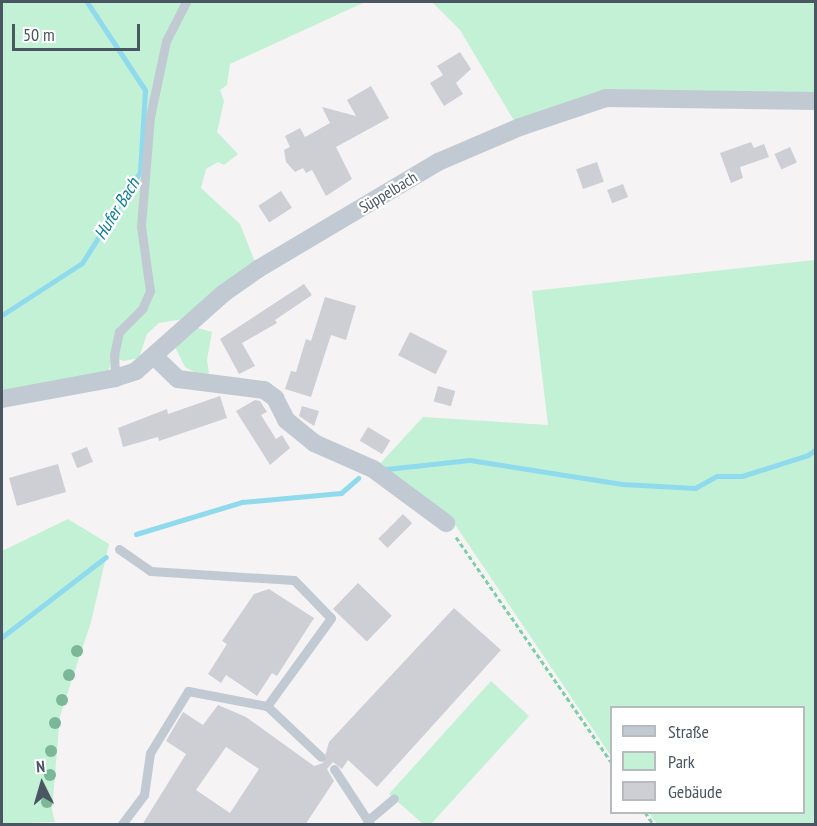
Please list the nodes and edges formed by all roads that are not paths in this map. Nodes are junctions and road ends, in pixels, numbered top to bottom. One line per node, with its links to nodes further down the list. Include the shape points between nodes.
1 (186, 2): 4 (lane, via 166,41 150,117 141,226 150,291 142,309 119,332)
2 (816, 101): 3 (street, Süppelbach, via 606,98 520,127 438,162 258,269 224,293)
3 (154, 356): 4 (street, Süppelbach, via 136,371); 6 (street, via 178,379 264,390 274,398 286,420 314,443 373,470)
4 (115, 378): 5 (street, Süppelbach)
5 (2, 399)
6 (446, 523)
7 (119, 549): 8 (lane, via 150,571 294,580 331,618)
8 (267, 706): 9 (lane); 13 (lane, via 188,691 150,753 144,795)
9 (321, 757)
10 (334, 769): 12 (lane)
11 (394, 798): 12 (lane)
12 (369, 823)
13 (122, 825)

